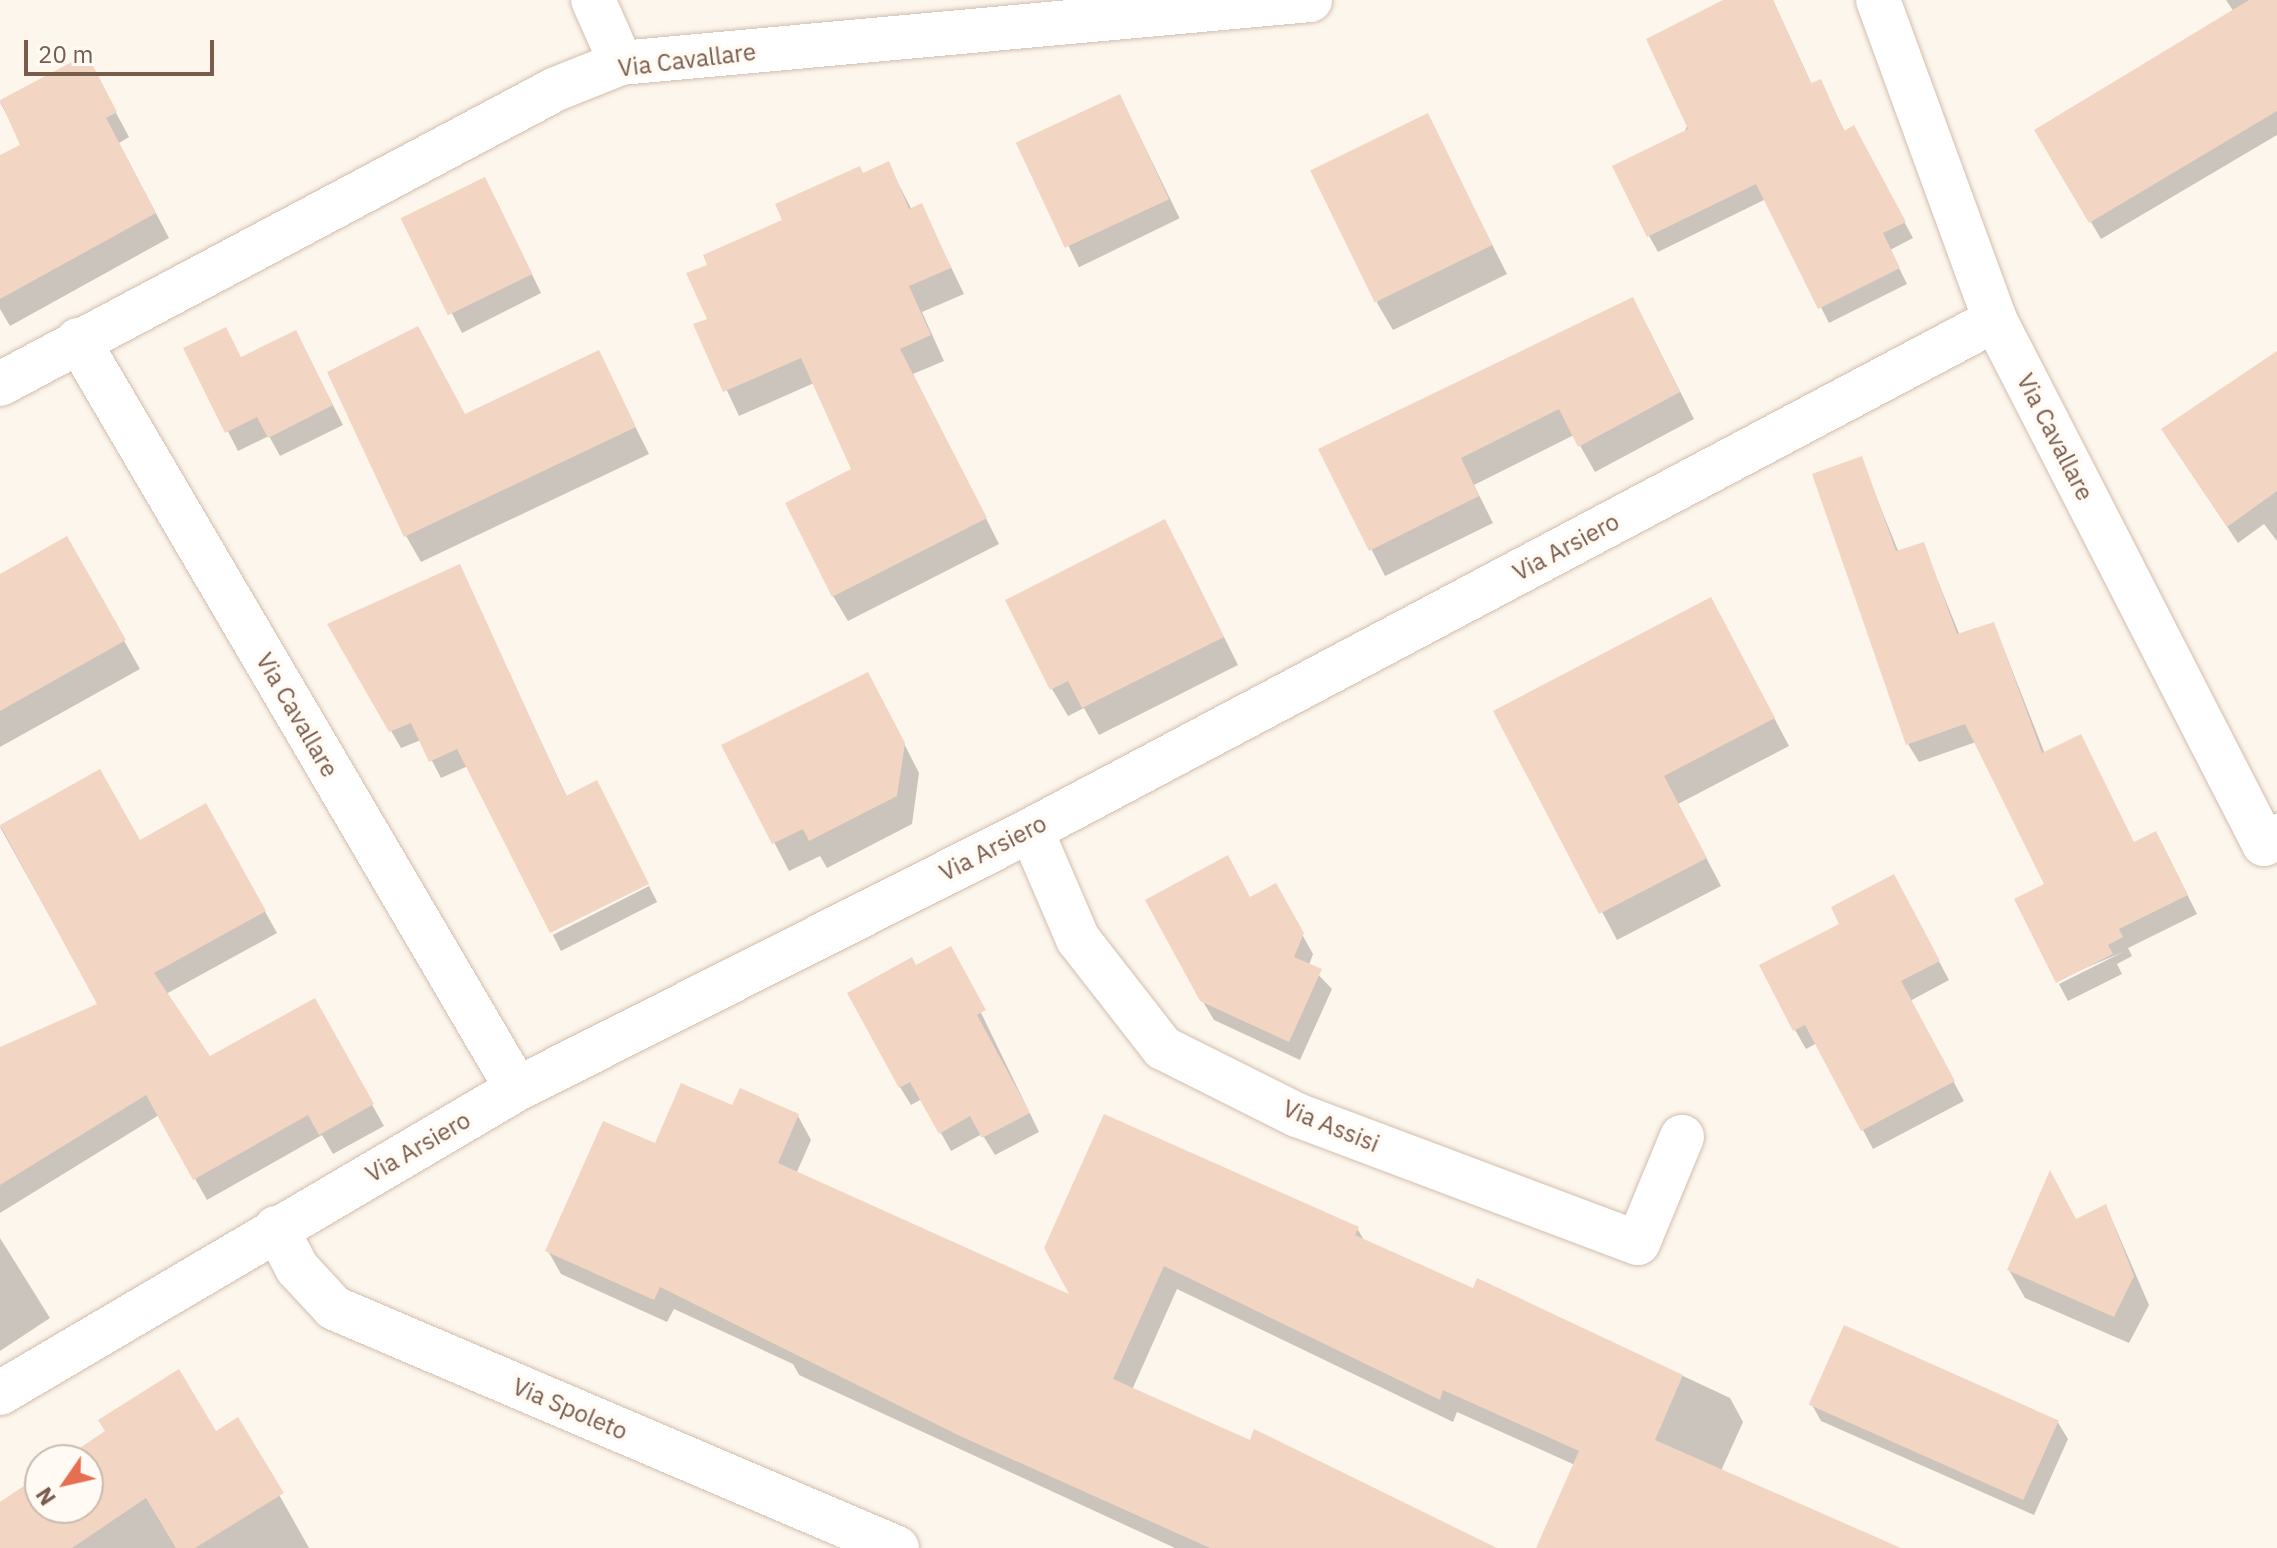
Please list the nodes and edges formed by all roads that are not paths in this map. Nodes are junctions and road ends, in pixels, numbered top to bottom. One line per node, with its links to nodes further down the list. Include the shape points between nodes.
1 (593, 0): 4 (street)
2 (1310, 0): 4 (street, Via Cavallare)
3 (1878, 0): 5 (street, Via Cavallare)
4 (621, 63): 6 (street, Via Cavallare, via 556,89)
5 (1995, 320): 8 (street, Via Arsiero); 9 (street, Via Cavallare, via 2264,844)
6 (78, 340): 7 (street, Via Cavallare); 10 (street, Via Cavallare)
7 (0, 384)
8 (1031, 830): 10 (street, Via Arsiero); 11 (street, Via Assisi, via 1078,939 1163,1048 1297,1115 1638,1243)
9 (2277, 836)
10 (517, 1089): 12 (street, Via Arsiero)
11 (1682, 1137)
12 (276, 1228): 13 (street, Via Arsiero); 14 (street, Via Spoleto, via 297,1268 334,1308)
13 (0, 1393)
14 (897, 1548)

